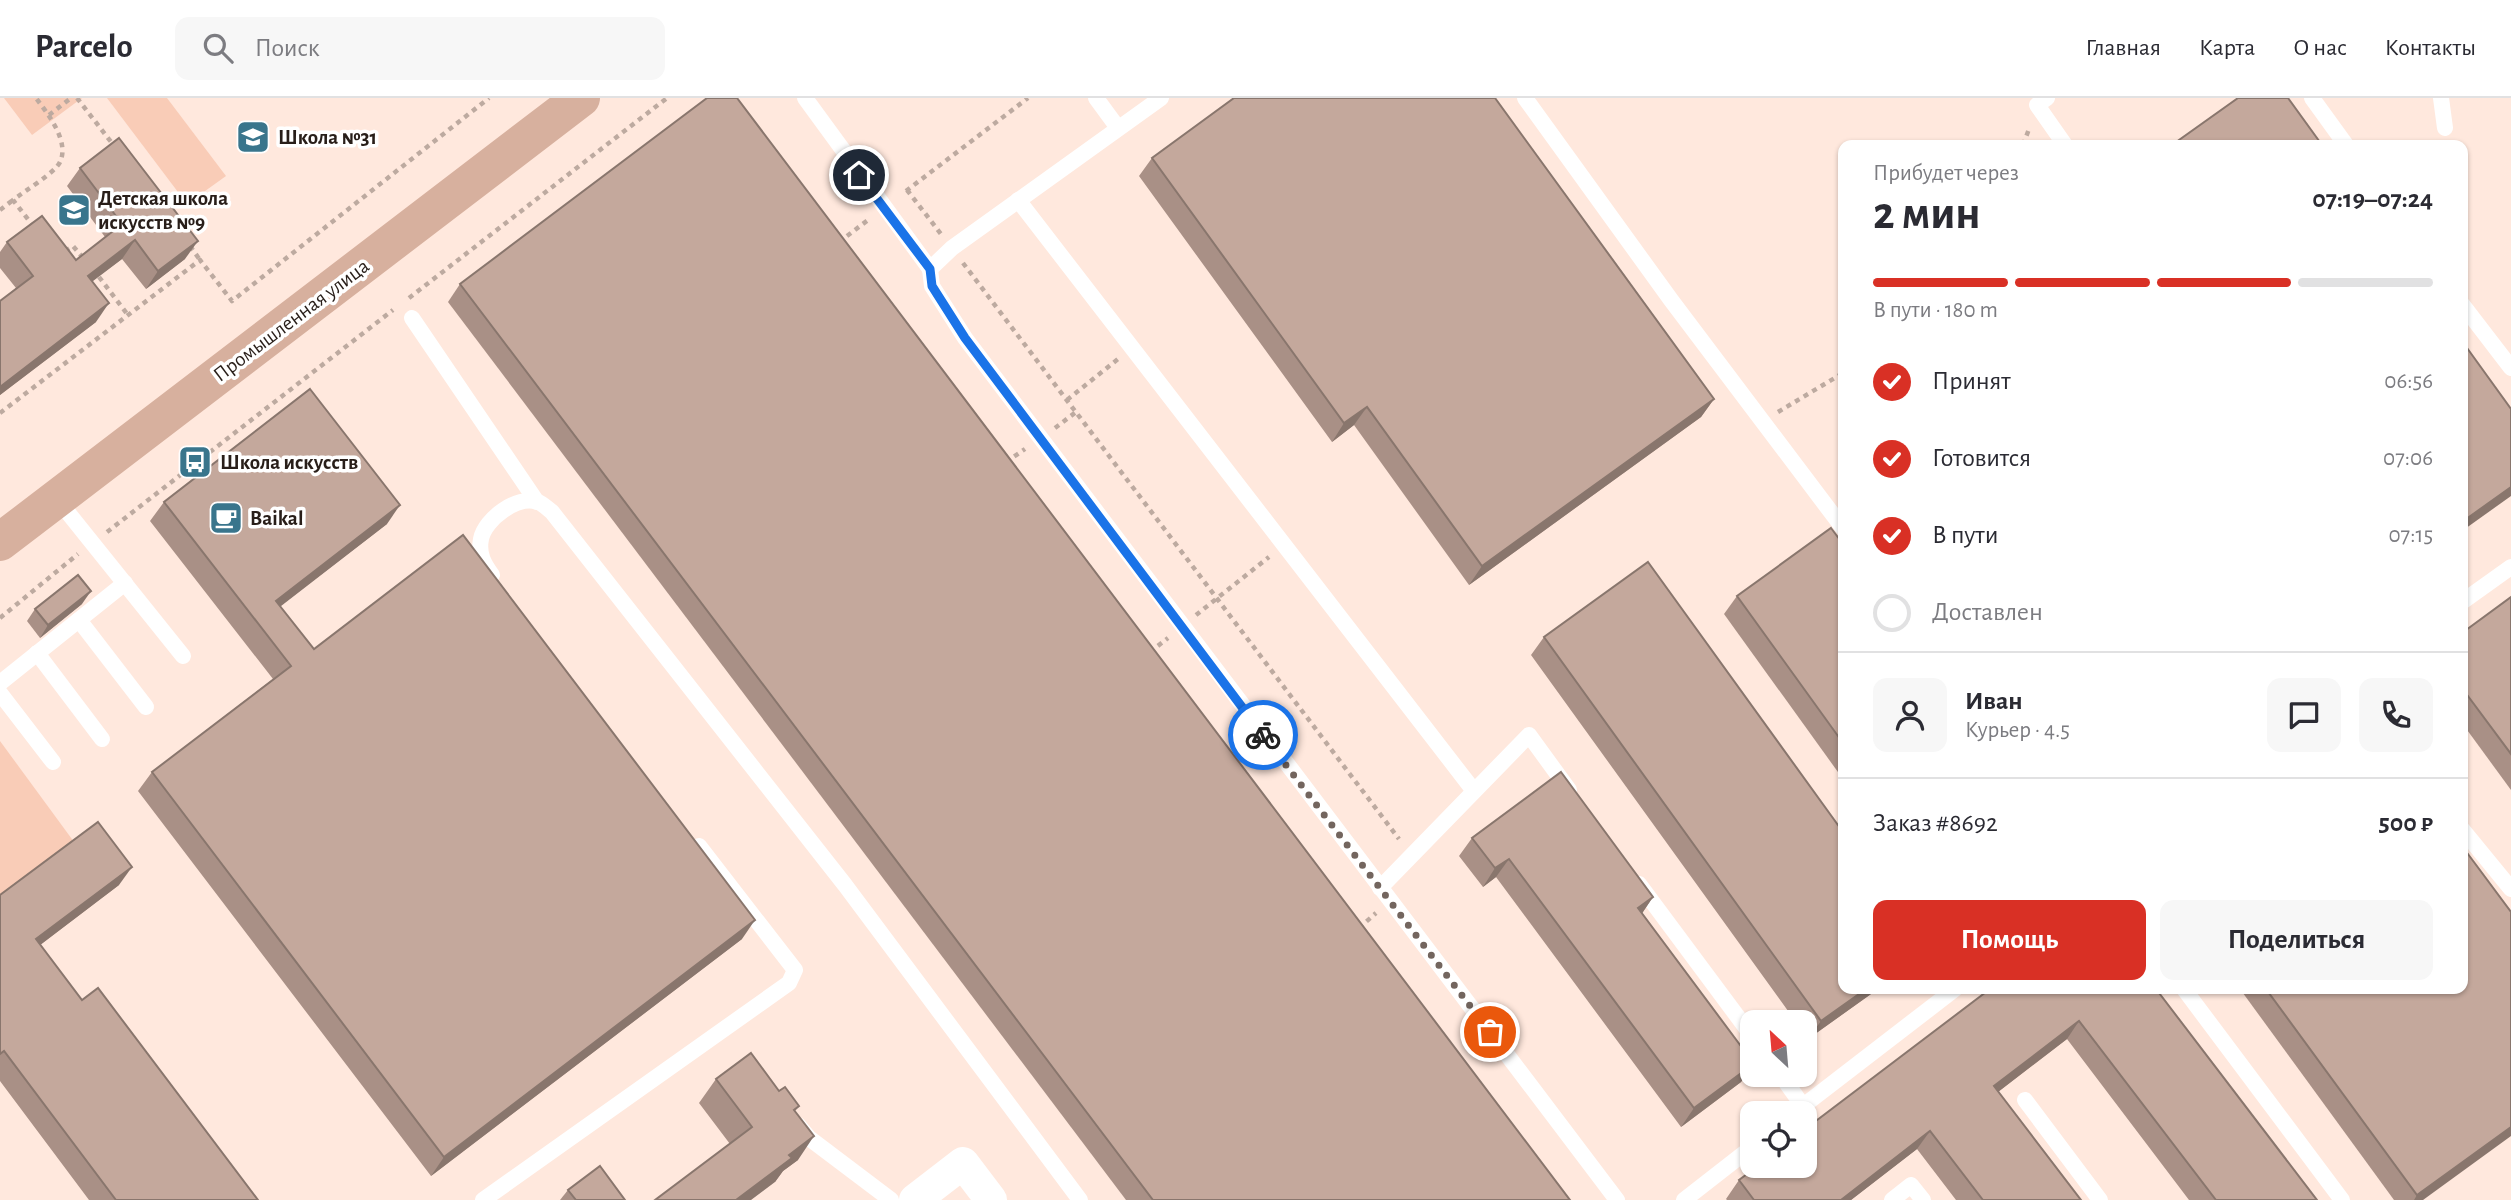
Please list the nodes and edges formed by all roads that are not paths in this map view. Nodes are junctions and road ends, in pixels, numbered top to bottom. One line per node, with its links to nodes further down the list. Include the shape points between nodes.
1 (581, 98): 18 (main road, Промышленная улица)
2 (805, 98): 14 (lane)
3 (1096, 98): 9 (lane)
4 (1161, 98): 9 (lane)
5 (1525, 98): 20 (lane)
6 (2046, 98): 11 (lane, via 2036,105)
7 (2312, 98): 12 (lane)
8 (2441, 98): 10 (lane)
9 (1118, 128): 13 (lane)
10 (2445, 128)
11 (2061, 140)
12 (2342, 140)
13 (1018, 200): 14 (lane); 34 (lane)
14 (930, 269): 40 (lane, via 932,286 965,338)
15 (2468, 312): 17 (lane)
16 (412, 318): 19 (lane)
17 (2511, 368)
18 (57, 499): 21 (main road, Промышленная улица); 23 (lane)
19 (537, 502): 24 (lane, via 517,502 494,518 481,537 481,560); 52 (lane, via 552,512 820,852)
20 (1838, 521)
21 (0, 542)
22 (2511, 567): 25 (lane)
23 (125, 583): 26 (lane); 28 (lane)
24 (504, 592)
25 (2468, 598)
26 (79, 620): 27 (lane); 31 (lane)
27 (37, 653): 29 (lane); 32 (lane)
28 (183, 656)
29 (0, 683)
30 (0, 693): 33 (lane)
31 (146, 707)
32 (102, 739)
33 (53, 762)
34 (1474, 791): 35 (lane, via 1529,735); 40 (lane, via 1412,855)
35 (1578, 802)
36 (686, 829): 48 (lane, via 795,970 789,983)
37 (2468, 836): 39 (lane)
38 (1628, 869): 43 (lane)
39 (2511, 890)
40 (1385, 894): 53 (lane)
41 (1949, 994): 45 (lane)
42 (2188, 994): 58 (lane)
43 (1740, 1021)
44 (2025, 1100): 57 (lane)
45 (1811, 1101)
46 (785, 1108): 49 (lane, via 809,1138)
47 (1740, 1156): 54 (lane)
48 (483, 1200)
49 (891, 1200)
50 (915, 1200): 51 (street, via 963,1163)
51 (991, 1200)
52 (1080, 1200)
53 (1617, 1200)
54 (1684, 1200)
55 (1892, 1200): 56 (lane, via 1911,1185)
56 (1923, 1200)
57 (2100, 1200)
58 (2342, 1200)

